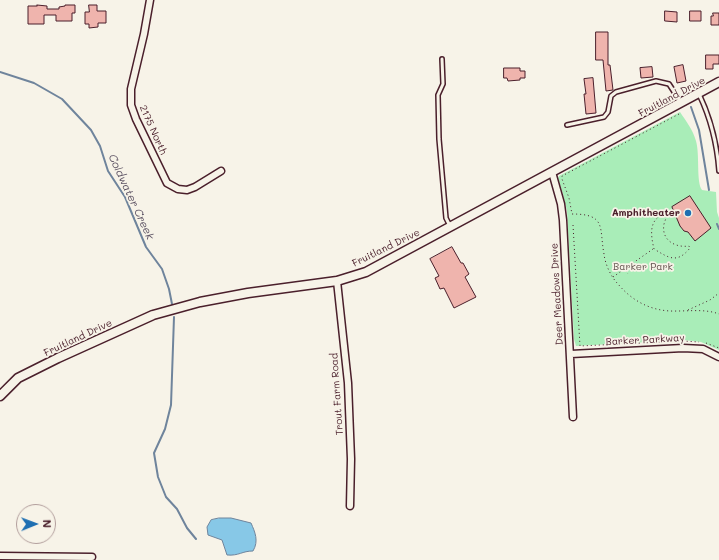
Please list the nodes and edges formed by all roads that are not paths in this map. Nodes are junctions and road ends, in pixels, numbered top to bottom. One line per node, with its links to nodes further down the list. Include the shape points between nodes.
1 (150, 0): 7 (street, 2175 North, via 130,89 131,105 136,119 167,183 178,189 187,190)
2 (442, 58): 10 (lane, via 443,84 438,95 439,139 446,218)
3 (719, 82): 4 (street, Fruitland Drive)
4 (698, 93): 5 (street, Fruitland Drive); 8 (lane, via 716,139)
5 (681, 103): 6 (lane, via 669,84 656,82 616,92 611,96 608,112 604,117); 9 (street, Fruitland Drive)
6 (567, 125)
7 (221, 171)
8 (719, 171)
9 (552, 172): 10 (street, Fruitland Drive); 12 (street, Deer Meadows Drive, via 563,220)
10 (450, 226): 11 (street, Fruitland Drive, via 366,272)
11 (337, 281): 14 (street, Fruitland Drive, via 206,300 153,315 18,378); 16 (street, Trout Farm Road, via 348,383)
12 (571, 354): 13 (street, Barker Parkway, via 683,348 703,349); 15 (street, Deer Meadows Drive)
13 (719, 357)
14 (0, 396)
15 (573, 417)
16 (350, 506)
17 (0, 556): 18 (street)
18 (92, 557)

